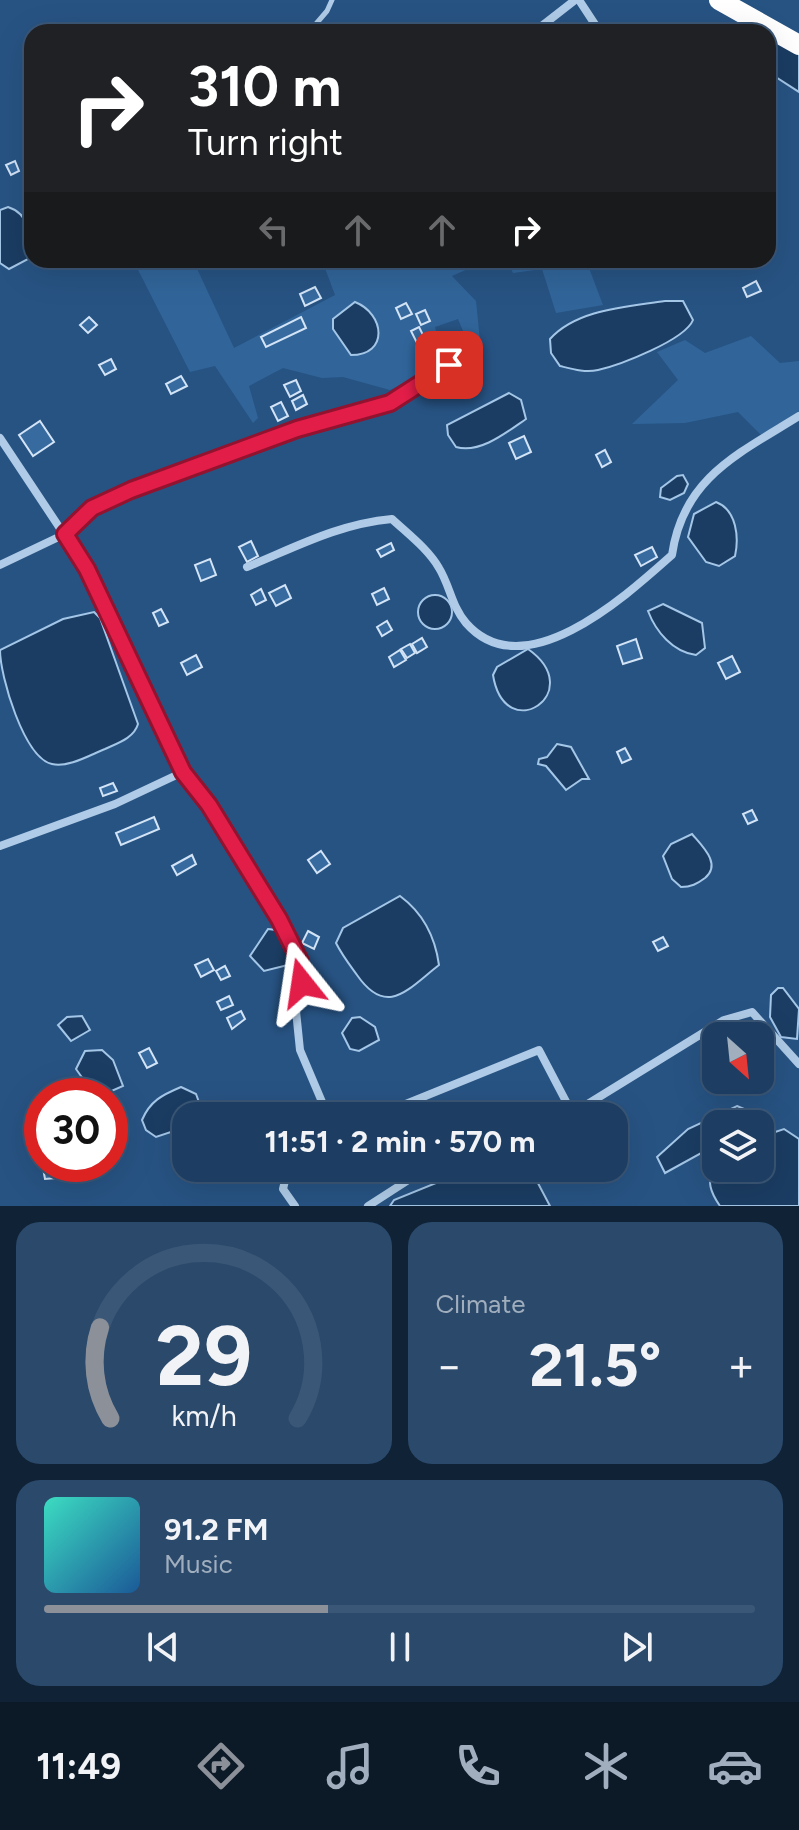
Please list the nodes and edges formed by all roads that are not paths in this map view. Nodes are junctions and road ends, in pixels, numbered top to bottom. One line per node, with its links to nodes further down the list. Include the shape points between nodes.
1 (332, 0): 4 (lane)
2 (577, 0): 5 (street); 6 (street)
3 (719, 0): 7 (highway)
4 (316, 24)
5 (545, 24)
6 (594, 24)
7 (762, 24)
8 (776, 32): 9 (highway)
9 (799, 45)
10 (461, 356): 13 (street, via 390,403 297,429 131,490 92,508)
11 (799, 416): 15 (street, via 707,479 689,498 672,555 615,602 542,644 485,641 457,613 439,568 392,519 326,532)
12 (0, 438): 13 (street)
13 (65, 534): 14 (street); 16 (street, via 87,569)
14 (0, 565)
15 (247, 567)
16 (183, 772): 17 (street, via 143,793); 19 (street, via 209,805 300,961 300,1050)
17 (0, 846)
18 (799, 1064): 22 (street, via 752,1012 724,1020)
19 (322, 1102)
20 (411, 1102): 21 (street, via 539,1050)
21 (566, 1102)
22 (586, 1102)
23 (285, 1182): 25 (street, via 283,1189)
24 (405, 1182): 26 (street)
25 (295, 1206)
26 (368, 1206)

